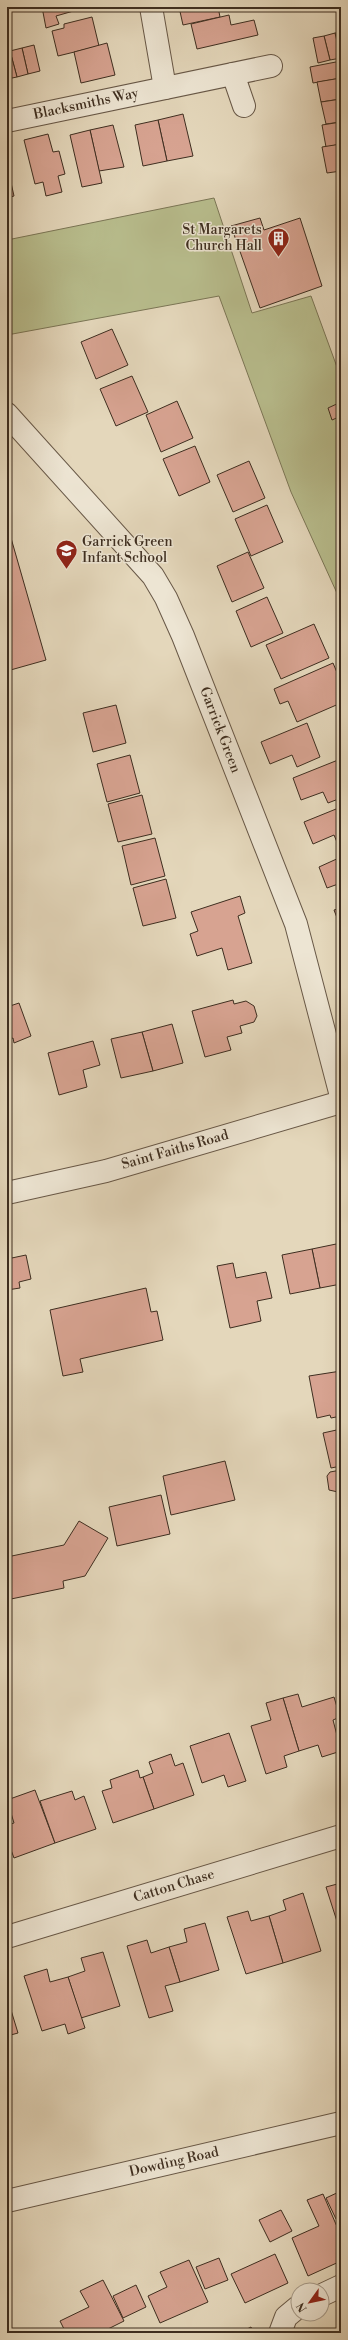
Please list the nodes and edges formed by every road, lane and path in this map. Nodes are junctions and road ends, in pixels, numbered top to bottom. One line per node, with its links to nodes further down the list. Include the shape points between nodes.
1 (151, 7): 4 (street)
2 (271, 66): 3 (street, Blacksmiths Way)
3 (233, 74): 4 (street, Blacksmiths Way); 5 (street)
4 (165, 88): 6 (street, Blacksmiths Way)
5 (244, 106)
6 (7, 121)
7 (7, 414): 8 (street, Garrick Green, via 153,576 166,598 296,924)
8 (341, 1096)
9 (341, 1102): 10 (street, Saint Faiths Road, via 106,1171)
10 (7, 1193)
11 (341, 1836): 12 (street, Catton Chase)
12 (7, 1937)
13 (341, 2123): 14 (street, Dowding Road)
14 (7, 2201)
15 (341, 2286): 16 (street)
16 (330, 2291)
17 (290, 2314): 18 (street, via 286,2317)
18 (280, 2333)

